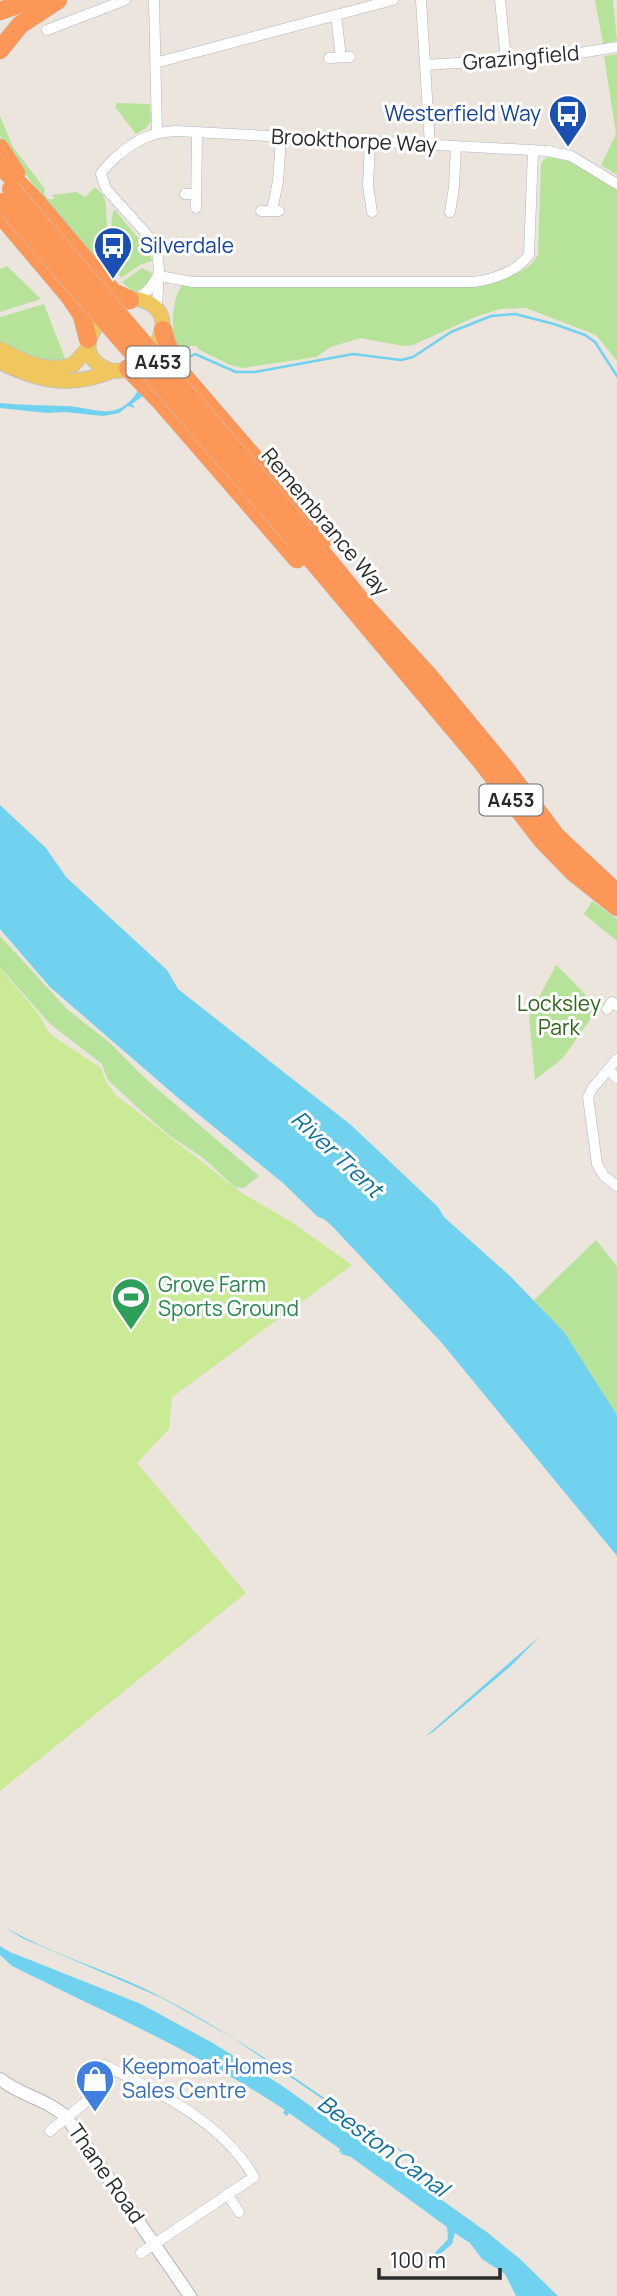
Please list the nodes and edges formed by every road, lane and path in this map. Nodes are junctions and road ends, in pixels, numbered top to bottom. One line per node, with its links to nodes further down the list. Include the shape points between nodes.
1 (31, 0): 8 (highway)
2 (58, 0): 12 (highway, via 19,25)
3 (125, 0): 10 (street)
4 (153, 0): 15 (street)
5 (393, 0): 9 (street)
6 (421, 0): 16 (street)
7 (500, 0): 14 (street)
8 (0, 11)
9 (337, 15): 13 (street, via 345,57); 15 (street)
10 (54, 29)
11 (617, 47): 14 (street, Grazingfield)
12 (0, 50)
13 (329, 58)
14 (506, 60): 16 (street, Grazingfield)
15 (155, 63): 18 (street)
16 (425, 65): 21 (street)
17 (197, 132): 18 (street, Brookthorpe Way); 19 (street, Brookthorpe Way); 29 (street, via 191,194)
18 (156, 133): 33 (street, Brookthorpe Way, via 136,141 105,166 102,177 106,189 151,240)
19 (281, 137): 20 (street, Brookthorpe Way); 30 (street)
20 (370, 142): 21 (street, Brookthorpe Way); 31 (street)
21 (430, 145): 22 (street, Brookthorpe Way)
22 (456, 146): 24 (street, Brookthorpe Way); 32 (street, via 453,212)
23 (0, 148): 28 (highway)
24 (533, 150): 26 (street, Brookthorpe Way, via 571,156); 33 (street, via 529,255 486,280 192,282)
25 (0, 165): 28 (highway)
26 (617, 184)
27 (3, 197): 37 (highway, via 82,314); 41 (highway, Remembrance Way / A453, bridge)
28 (34, 199): 34 (highway, via 113,292)
29 (196, 208)
30 (271, 211)
31 (372, 212)
32 (438, 212)
33 (159, 276): 34 (street); 35 (street)
34 (134, 299): 35 (main road); 37 (main road, via 119,305 93,329)
35 (157, 307): 36 (main road, A453)
36 (163, 330): 40 (main road, A453, via 139,362); 41 (highway, via 182,374 317,531)
37 (88, 344): 38 (main road, via 73,365 51,368); 40 (main road, A453, via 98,364)
38 (0, 349)
39 (0, 362): 40 (main road, A453, via 62,382)
40 (120, 370): 41 (highway, via 162,403 349,617)
41 (423, 679): 42 (highway, Remembrance Way / A453, via 505,768 556,836); 43 (highway, Remembrance Way / A453, via 542,839 573,872)
42 (617, 893)
43 (617, 907)
44 (617, 1059): 45 (street)
45 (608, 1070): 46 (street); 47 (street, via 588,1103 597,1164)
46 (617, 1077)
47 (614, 1188)
48 (0, 2079): 49 (street, Thane Road)
49 (68, 2118): 50 (street); 51 (street, via 95,2092 107,2066 159,2093 236,2151 254,2177); 53 (street, Thane Road)
50 (50, 2131)
51 (227, 2194): 52 (street); 53 (street)
52 (239, 2212)
53 (154, 2244): 54 (street); 55 (street, Thane Road)
54 (141, 2253)
55 (190, 2296)

